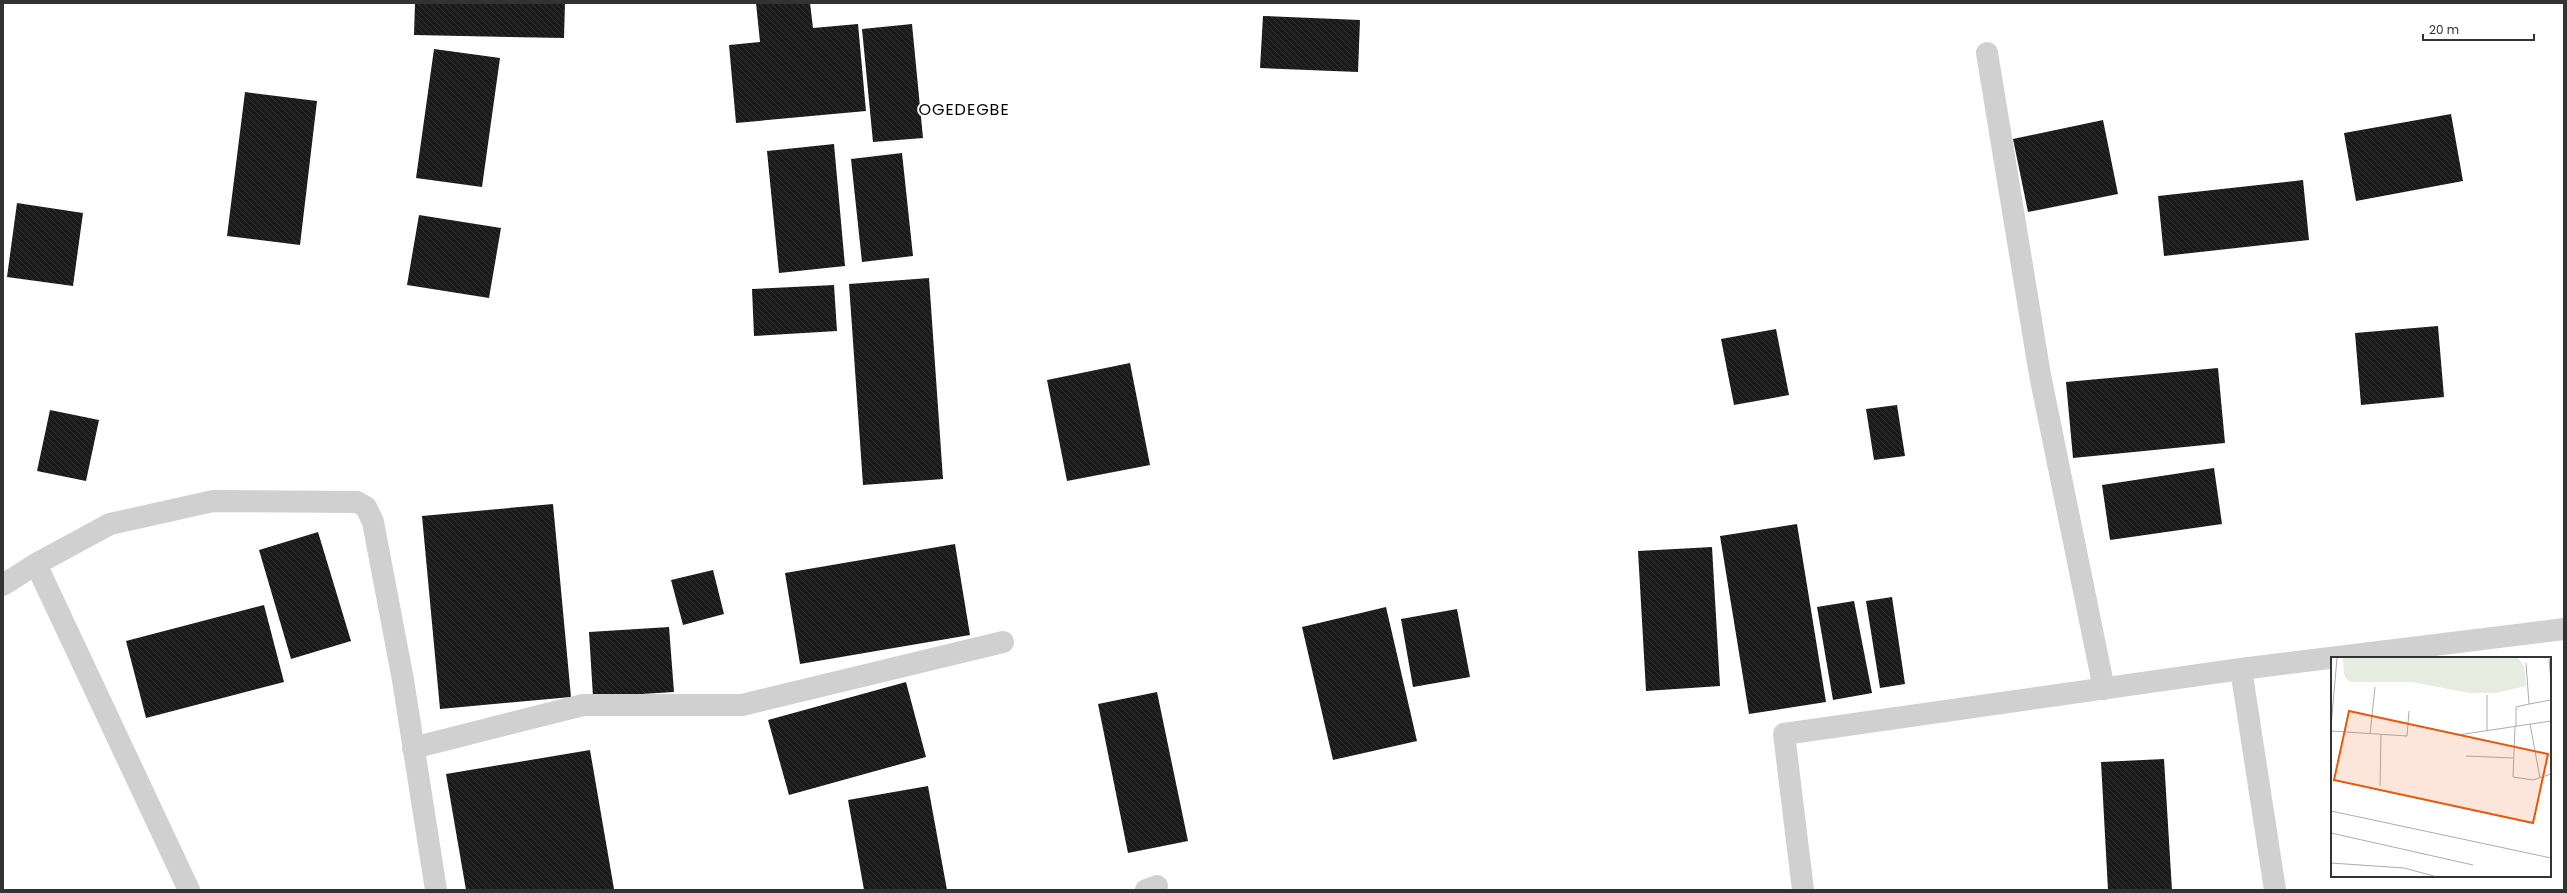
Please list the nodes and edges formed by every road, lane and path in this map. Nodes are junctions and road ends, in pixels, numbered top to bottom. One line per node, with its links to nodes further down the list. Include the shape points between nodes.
1 (1987, 53): 9 (street, via 2040,375)
2 (36, 564): 3 (street); 10 (street, via 110,524 213,501 357,502 366,507 374,522); 11 (street)
3 (3, 585)
4 (2564, 629): 6 (street)
5 (1003, 642): 10 (street, via 742,705 583,705)
6 (2338, 657)
7 (2331, 658): 8 (street)
8 (2241, 669): 9 (street); 14 (street)
9 (2104, 689): 13 (street, via 1784,734)
10 (414, 748): 12 (street)
11 (189, 890)
12 (436, 890)
13 (1803, 890)
14 (2275, 890)

